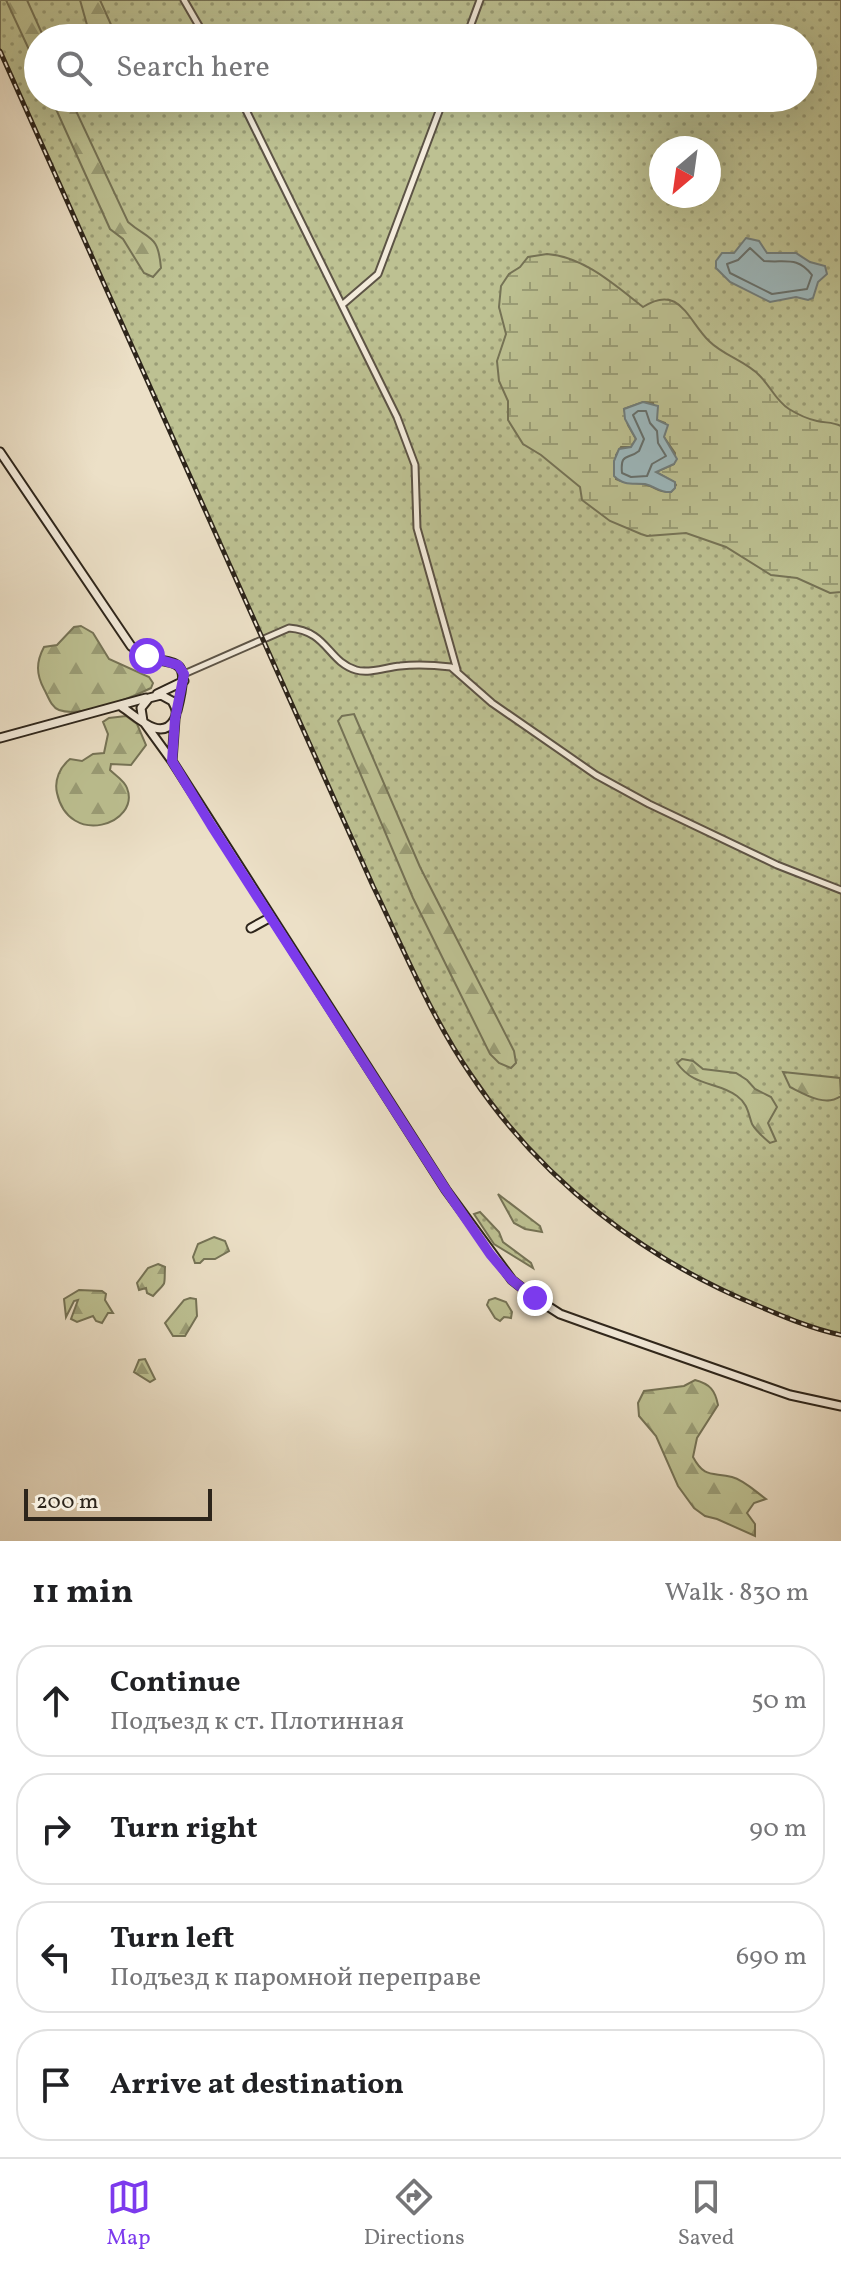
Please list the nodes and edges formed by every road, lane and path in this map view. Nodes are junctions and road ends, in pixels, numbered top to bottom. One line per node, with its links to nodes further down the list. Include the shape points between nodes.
1 (184, 0): 3 (street)
2 (480, 0): 4 (street)
3 (198, 24)
4 (471, 24)
5 (247, 112): 7 (street)
6 (439, 112): 7 (street, via 378,274)
7 (342, 305): 9 (street, via 415,465 417,528)
8 (0, 452): 10 (street, via 131,646 178,665)
9 (457, 670): 10 (street, via 435,665 359,671 314,634 289,628); 17 (street, via 492,703 596,775 767,860)
10 (184, 678): 11 (street); 13 (street)
11 (152, 696): 12 (street); 13 (street, via 167,697); 14 (street, via 141,708)
12 (122, 707): 14 (street); 15 (street)
13 (175, 716): 14 (street, via 159,730); 16 (street)
14 (143, 721): 16 (street)
15 (0, 738)
16 (172, 761): 18 (street)
17 (841, 890)
18 (271, 917): 19 (street); 20 (street, via 446,1190 512,1280 573,1319 790,1395)
19 (251, 928)
20 (841, 1406)

